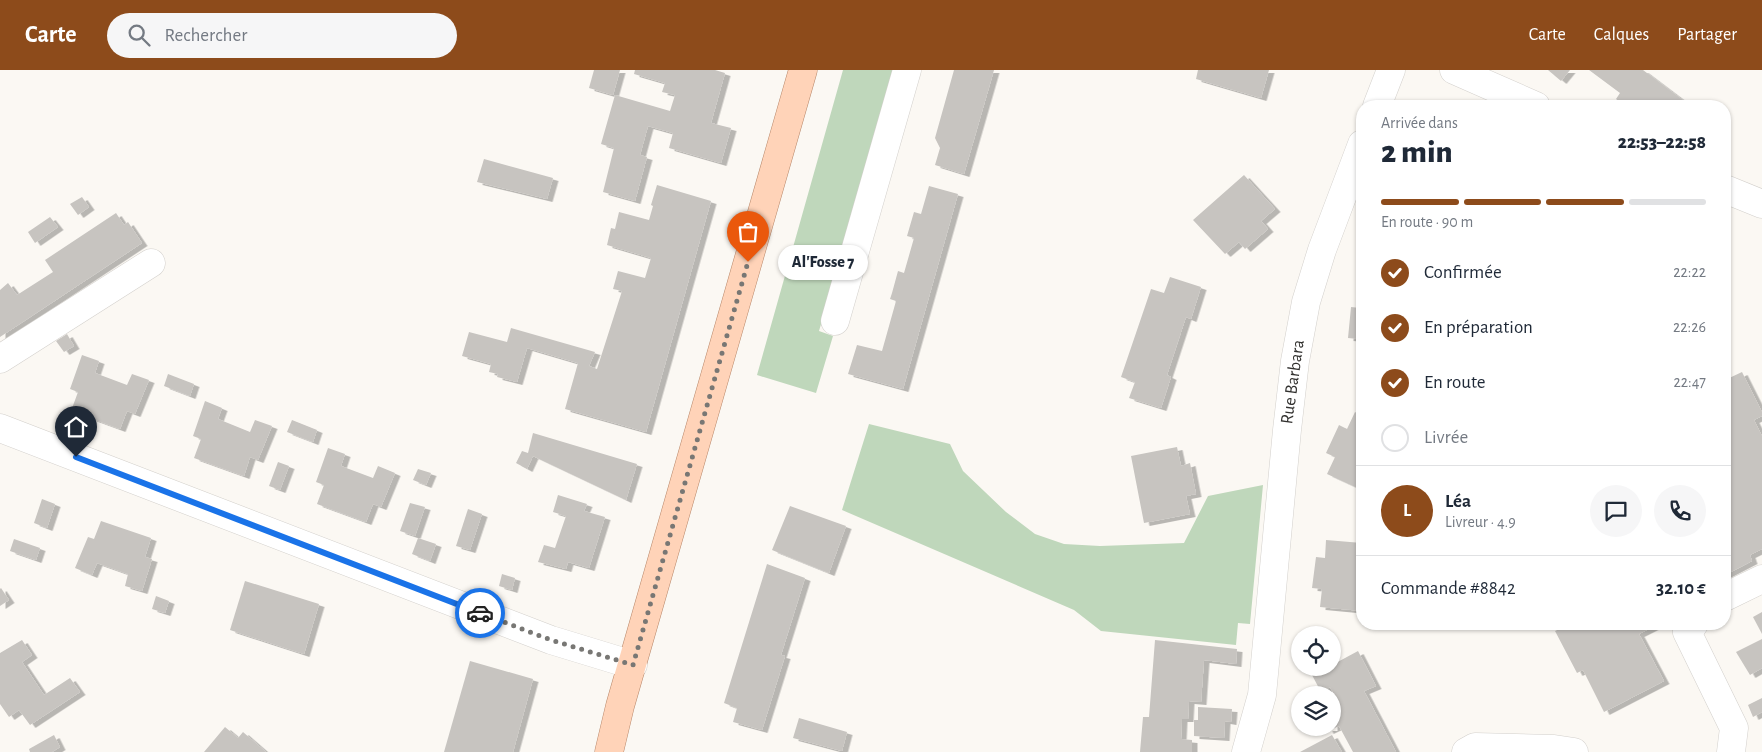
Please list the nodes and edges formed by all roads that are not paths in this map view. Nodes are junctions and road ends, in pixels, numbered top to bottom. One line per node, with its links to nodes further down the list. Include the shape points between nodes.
1 (804, 70): 17 (main road)
2 (906, 70): 11 (street)
3 (1391, 70): 5 (street)
4 (1454, 70): 6 (street)
5 (1379, 100)
6 (1522, 100)
7 (1356, 160): 19 (street, Rue Barbara, via 1306,302 1295,361 1262,695)
8 (1731, 191): 9 (street)
9 (1762, 204)
10 (151, 263): 12 (street)
11 (835, 321)
12 (0, 359)
13 (0, 428): 17 (street, via 541,636)
14 (1762, 579): 15 (street)
15 (1731, 595)
16 (1689, 630): 22 (street, via 1734,728)
17 (633, 665): 18 (main road)
18 (609, 752)
19 (1246, 752)
20 (1466, 752): 21 (street, via 1475,747)
21 (1574, 752)
22 (1731, 752)

